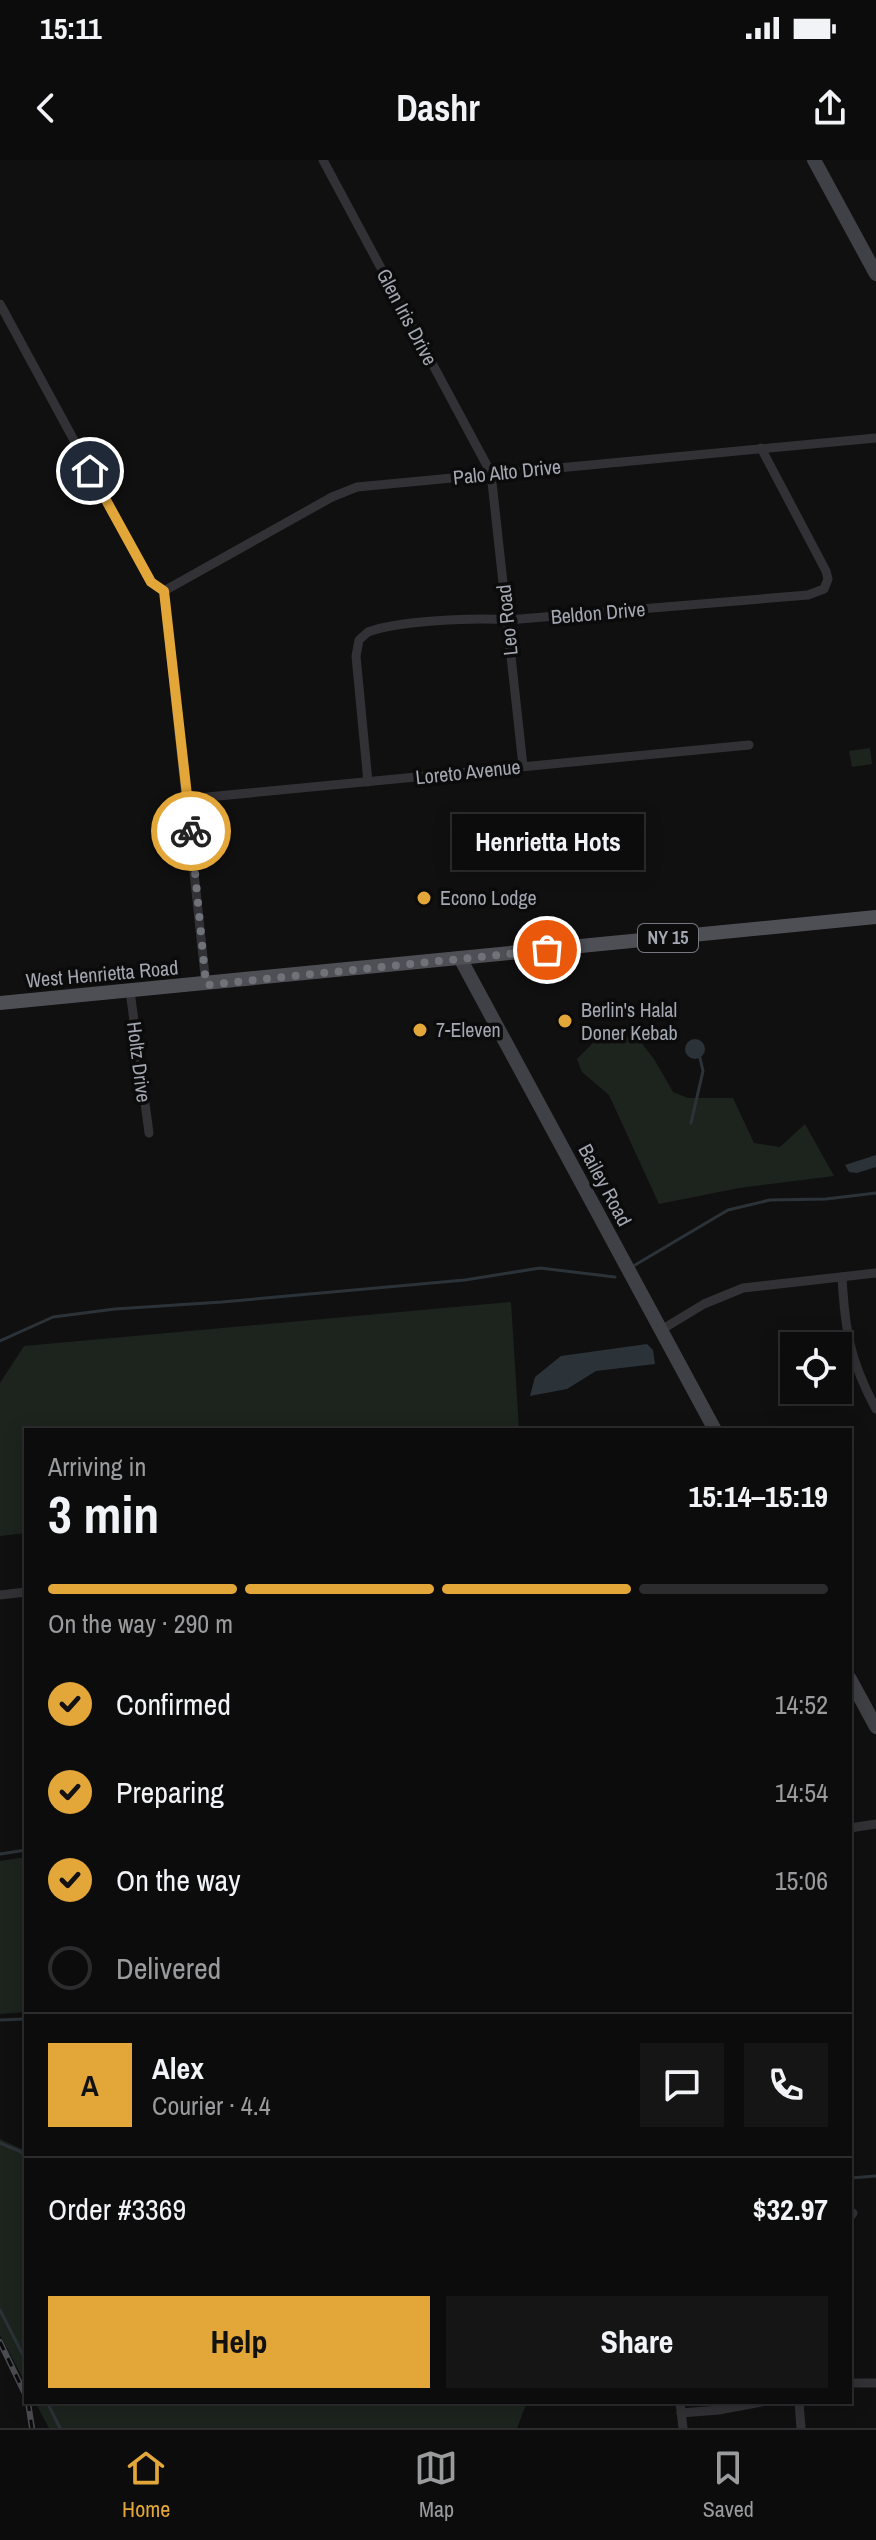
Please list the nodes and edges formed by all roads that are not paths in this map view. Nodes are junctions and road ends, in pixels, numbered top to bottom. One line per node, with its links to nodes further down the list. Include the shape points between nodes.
1 (323, 160): 7 (street, Glen Iris Drive)
2 (814, 160): 3 (street)
3 (876, 274)
4 (0, 304): 8 (street, via 151,582)
5 (876, 438): 6 (street, Palo Alto Drive)
6 (761, 448): 7 (street, Palo Alto Drive); 9 (street, Beldon Drive, via 826,571 824,589 808,595)
7 (491, 473): 8 (street, Palo Alto Drive, via 345,491); 9 (street, Leo Road)
8 (164, 591): 13 (street)
9 (507, 620): 11 (street, Leo Road); 12 (street, Beldon Drive, via 384,628 362,636 356,656)
10 (749, 745): 11 (street, Loreto Avenue)
11 (523, 766): 12 (street, Loreto Avenue)
12 (368, 782): 13 (street, Loreto Avenue)
13 (187, 799): 16 (street)
14 (876, 917): 15 (main road, West Henrietta Road / NY 15)
15 (460, 958): 16 (main road, West Henrietta Road / NY 15); 22 (street, Bailey Road)
16 (206, 985): 17 (main road, West Henrietta Road / NY 15)
17 (130, 991): 18 (main road, West Henrietta Road / NY 15); 19 (street, Holtz Drive)
18 (0, 1003)
19 (149, 1133)
20 (876, 1273): 21 (street)
21 (842, 1277): 22 (street, via 743,1288); 23 (street, via 850,1352)
22 (661, 1330): 24 (street, Bailey Road)
23 (876, 1409)
24 (714, 1428)
25 (24, 1592): 26 (street)
26 (0, 1595)
27 (852, 1683): 28 (street)
28 (876, 1727)
29 (876, 1824): 30 (street)
30 (852, 1828)
31 (852, 2383): 32 (street)
32 (876, 2383)
33 (750, 2404): 35 (street, via 719,2410)
34 (799, 2404): 37 (street)
35 (680, 2407): 36 (street)
36 (683, 2428)
37 (801, 2428)

